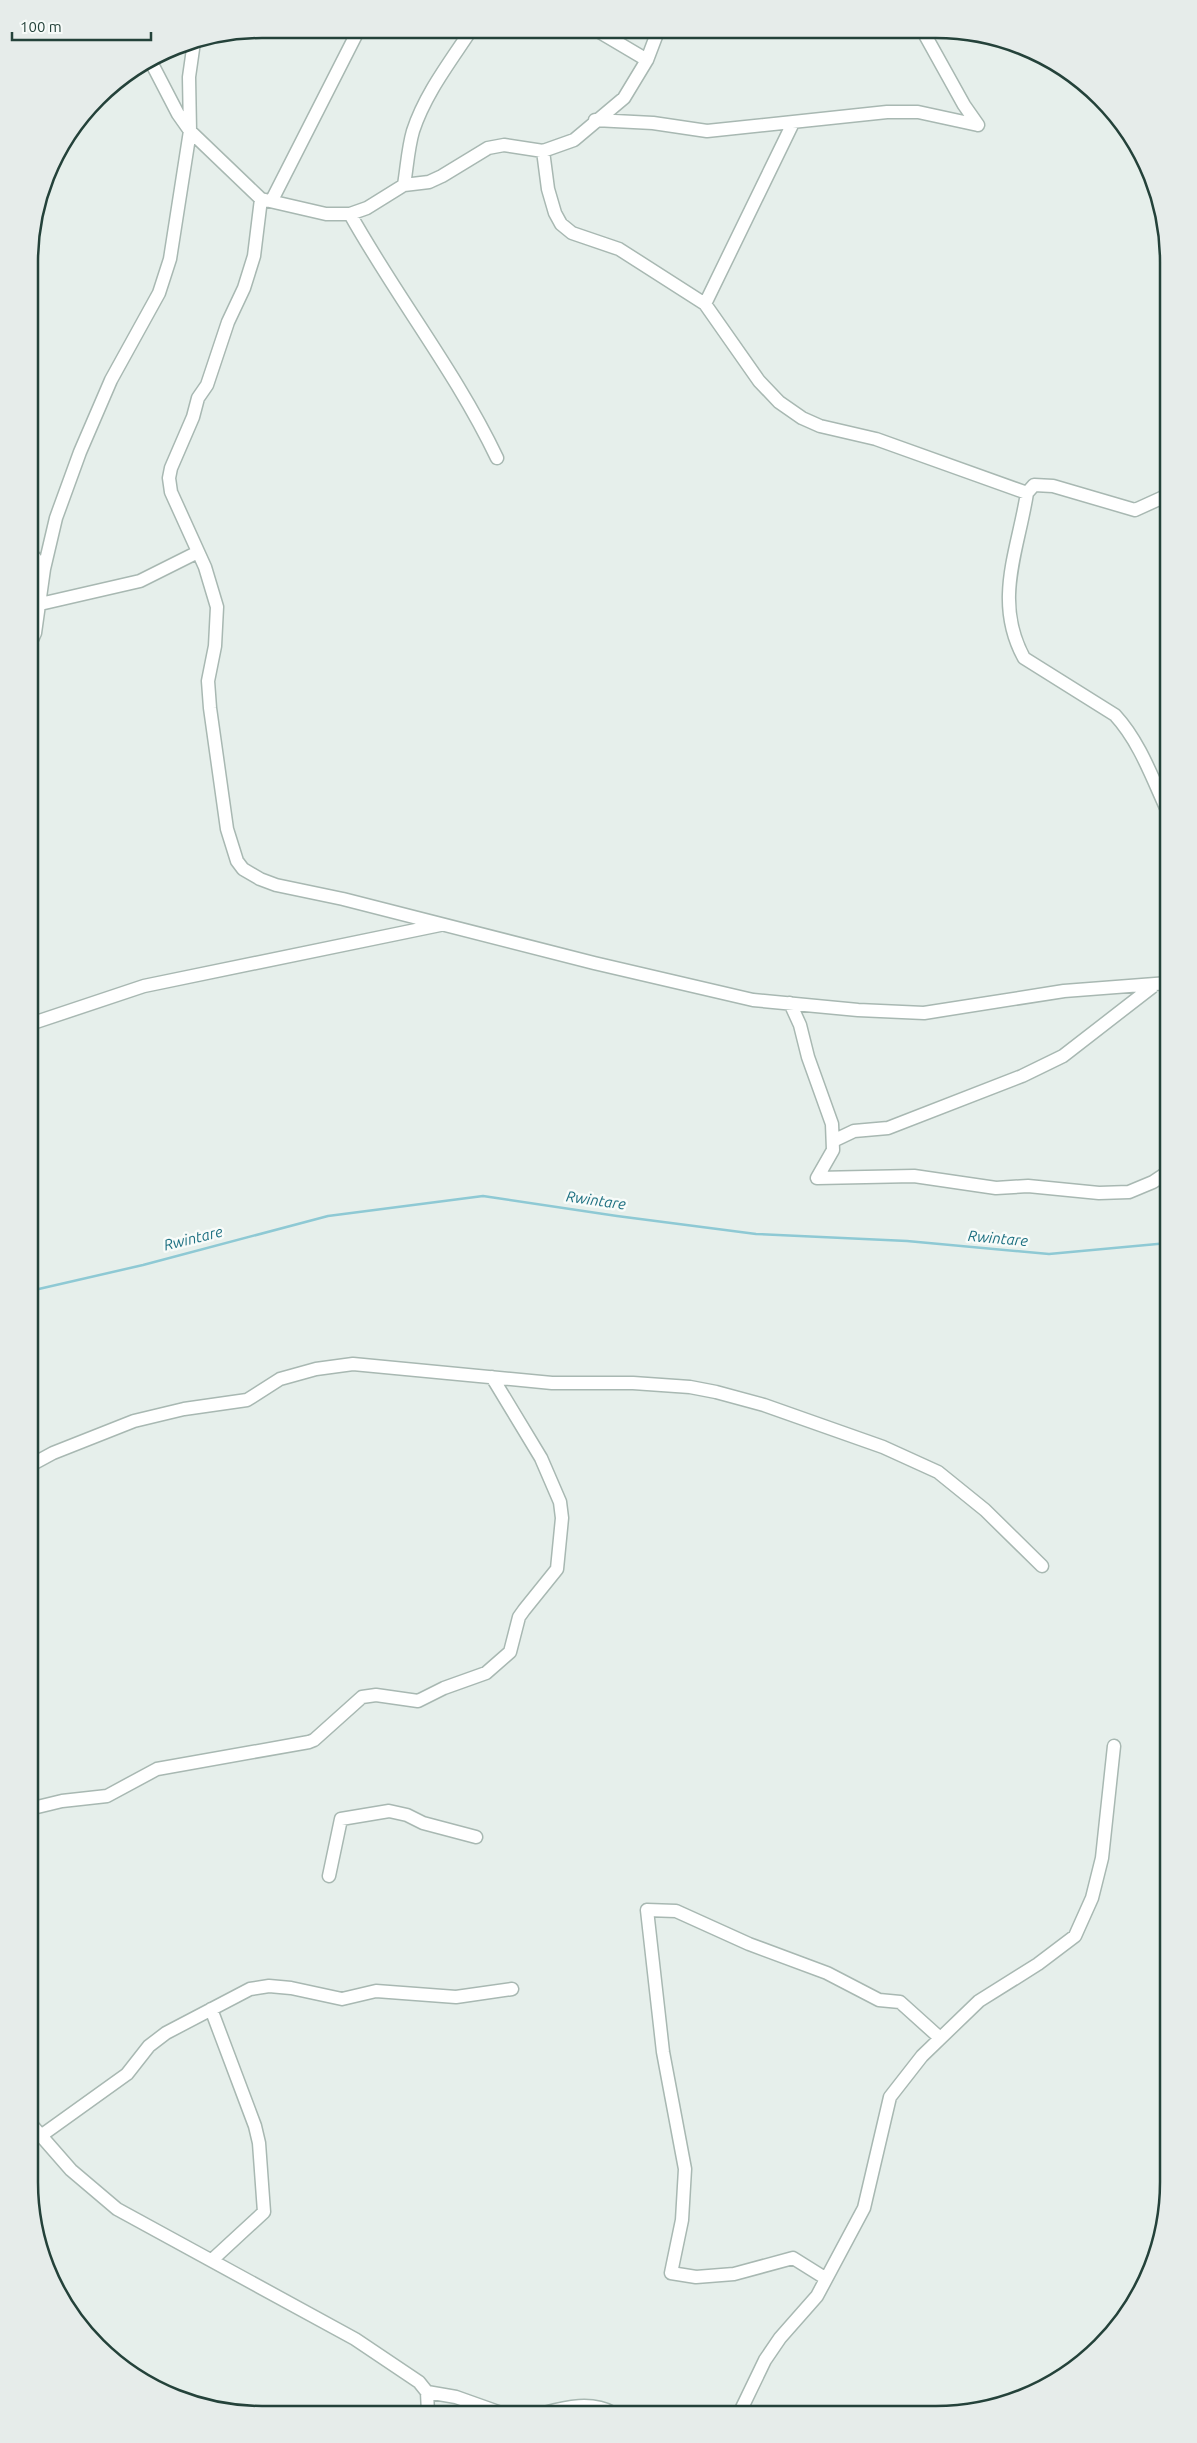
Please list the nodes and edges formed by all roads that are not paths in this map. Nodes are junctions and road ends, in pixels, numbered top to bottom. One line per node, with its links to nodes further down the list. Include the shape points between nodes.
1 (354, 38): 14 (street)
2 (466, 38): 13 (street, via 419,116 412,134)
3 (610, 38): 7 (street)
4 (655, 38): 7 (street)
5 (927, 38): 10 (street, via 978,125 918,112 887,112)
6 (193, 48): 11 (street, via 189,76)
7 (647, 60): 9 (street, via 624,98)
8 (153, 66): 11 (street)
9 (595, 120): 10 (street, via 707,131); 12 (street, via 574,140)
10 (793, 123): 16 (street)
11 (190, 131): 14 (street); 22 (street, via 170,259 159,293 111,380 80,452 56,518)
12 (543, 151): 13 (street, via 504,145 488,148 429,182); 16 (street, via 548,189 562,224 572,233 619,249)
13 (404, 185): 15 (street, via 367,208)
14 (267, 200): 15 (street, via 326,214); 20 (street, via 244,288 170,473 171,492)
15 (350, 214): 17 (street, via 379,266 456,381)
16 (705, 304): 18 (street, via 759,381 779,402 802,418 820,426 876,439)
17 (497, 458)
18 (1027, 493): 19 (street, via 1034,485 1046,485 1136,510); 25 (street, via 1009,576 1011,624 1016,642 1024,658 1115,715 1125,726)
19 (1160, 499)
20 (198, 552): 23 (street, via 140,581); 26 (street, via 217,607 215,646 208,681 210,708 227,829 242,869 276,885)
21 (38, 562): 22 (street)
22 (44, 569): 23 (street)
23 (40, 604): 24 (street)
24 (38, 612)
25 (1160, 796)
26 (442, 925): 29 (street, via 753,1000); 30 (street, via 144,986)
27 (1160, 985): 28 (street)
28 (1154, 986): 29 (street, via 1064,990 924,1012); 31 (street, via 1063,1056 1022,1076 888,1128 854,1131)
29 (790, 1004): 31 (street, via 800,1025 832,1124)
30 (38, 1021)
31 (833, 1141): 32 (street, via 833,1150 817,1178 914,1176 996,1188 1028,1186 1098,1193 1129,1192)
32 (1160, 1177)
33 (492, 1377): 34 (street, via 354,1364 316,1369 280,1379 247,1400 184,1409 134,1421); 35 (street, via 552,1383 633,1382 690,1387 764,1405 883,1447 938,1472 985,1510); 37 (street, via 546,1468 560,1502 562,1518 557,1569 524,1610 510,1652 495,1667 418,1701 376,1695 362,1697 310,1742 157,1769 107,1796)
34 (38, 1461)
35 (1042, 1566)
36 (1114, 1746): 42 (street, via 1102,1858 1092,1898 1075,1936 979,2001)
37 (38, 1807)
38 (476, 1836): 39 (street, via 389,1811 341,1819)
39 (329, 1876)
40 (512, 1989): 41 (street, via 456,1997 376,1990 342,1999 269,1986 250,1989)
41 (211, 2009): 44 (street, via 159,2038 127,2074); 45 (street, via 255,2126 264,2212)
42 (940, 2038): 46 (street, via 890,2097 864,2208); 46 (street, via 900,2002 879,2000 827,1973 749,1944 676,1911 647,1910 663,2052 685,2169 682,2220 671,2273 696,2277 734,2274 793,2258)
43 (38, 2131): 44 (street)
44 (42, 2135): 45 (street, via 71,2170 118,2209)
45 (212, 2260): 47 (street, via 355,2339 419,2382)
46 (825, 2278): 50 (street, via 817,2296 765,2360)
47 (427, 2392): 48 (street); 49 (street)
48 (428, 2406)
49 (481, 2406)
50 (743, 2406)

